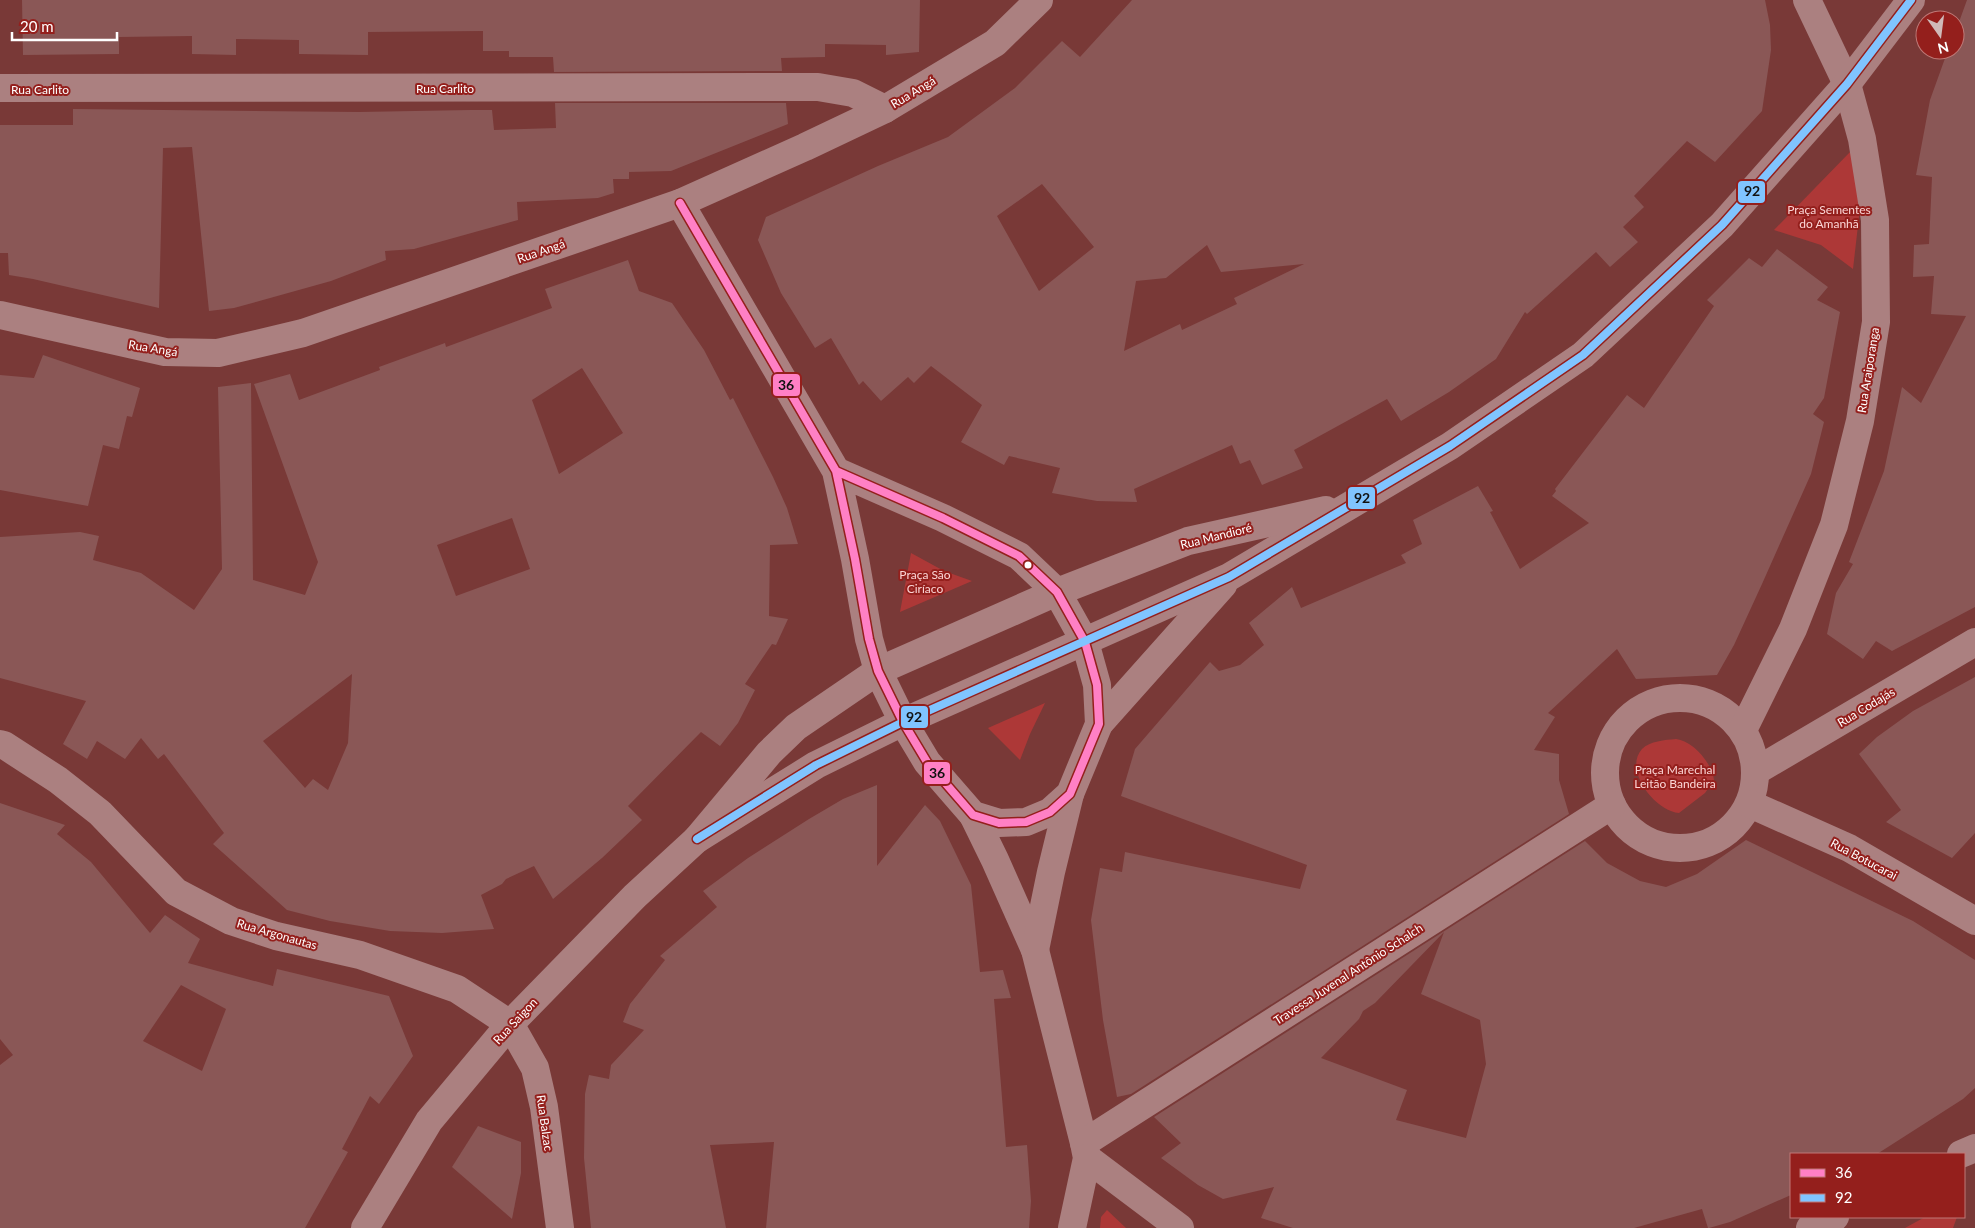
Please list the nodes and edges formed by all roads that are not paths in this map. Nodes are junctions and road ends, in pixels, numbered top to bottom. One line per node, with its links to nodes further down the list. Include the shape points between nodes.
1 (1038, 0): 6 (street, Rua Angá, via 995,44)
2 (1807, 0): 4 (street, Rua Araiporanga)
3 (1911, 0): 4 (street, Rua Mandioré)
4 (1846, 84): 10 (street, Rua Mandioré, via 1722,225 1583,355 1450,446); 18 (street, Rua Araiporanga, via 1862,140 1875,220 1876,322 1861,412 1834,525 1793,629)
5 (0, 88): 6 (street, Rua Carlito, via 818,87 853,93)
6 (886, 109): 7 (street, Rua Angá)
7 (680, 203): 8 (street, Rua Angá, via 303,333 218,353 165,352); 9 (street)
8 (0, 315)
9 (836, 471): 12 (street, via 1019,556); 15 (street)
10 (1350, 504): 11 (street, Rua Mandioré); 12 (street, Rua Mandioré, via 1188,541)
11 (1229, 577): 13 (street, Rua Mandioré); 17 (street)
12 (1057, 592): 13 (street); 15 (street)
13 (1085, 642): 16 (street); 17 (street, via 1097,685)
14 (1975, 642): 20 (street, Rua Codajás)
15 (878, 671): 16 (street); 25 (street, Rua Saigon, via 796,727)
16 (903, 722): 24 (street, via 927,762); 25 (street, Rua Saigon, via 816,765)
17 (1099, 724): 21 (street)
18 (1743, 730): 20 (street, via 1753,750); 22 (street, via 1728,714 1708,703 1687,698 1664,699 1643,708 1625,721 1608,754 1605,783)
19 (0, 744): 28 (street, Rua Argonautas, via 58,780 100,813 176,892 240,924 276,936 360,955 457,989)
20 (1756, 772): 23 (street)
21 (1070, 794): 24 (street, via 1050,812 1026,822 999,823); 27 (street)
22 (1612, 804): 23 (street, via 1622,821 1636,834 1671,848 1709,843 1739,820); 30 (street, Travessa Juvenal Antônio Schalch)
23 (1750, 804): 26 (street, Rua Botucarai, via 1849,848)
24 (973, 815): 27 (street)
25 (697, 839): 28 (street, Rua Saigon, via 635,896)
26 (1975, 921)
27 (1035, 950): 30 (street)
28 (510, 1024): 33 (street, Rua Saigon, via 429,1121); 34 (street, Rua Balzac, via 536,1068)
29 (1975, 1148): 31 (street)
30 (1085, 1150): 35 (street); 36 (street)
31 (1963, 1153)
32 (1833, 1218): 37 (street)
33 (365, 1228)
34 (560, 1228)
35 (1072, 1228)
36 (1180, 1228)
37 (1810, 1228)

